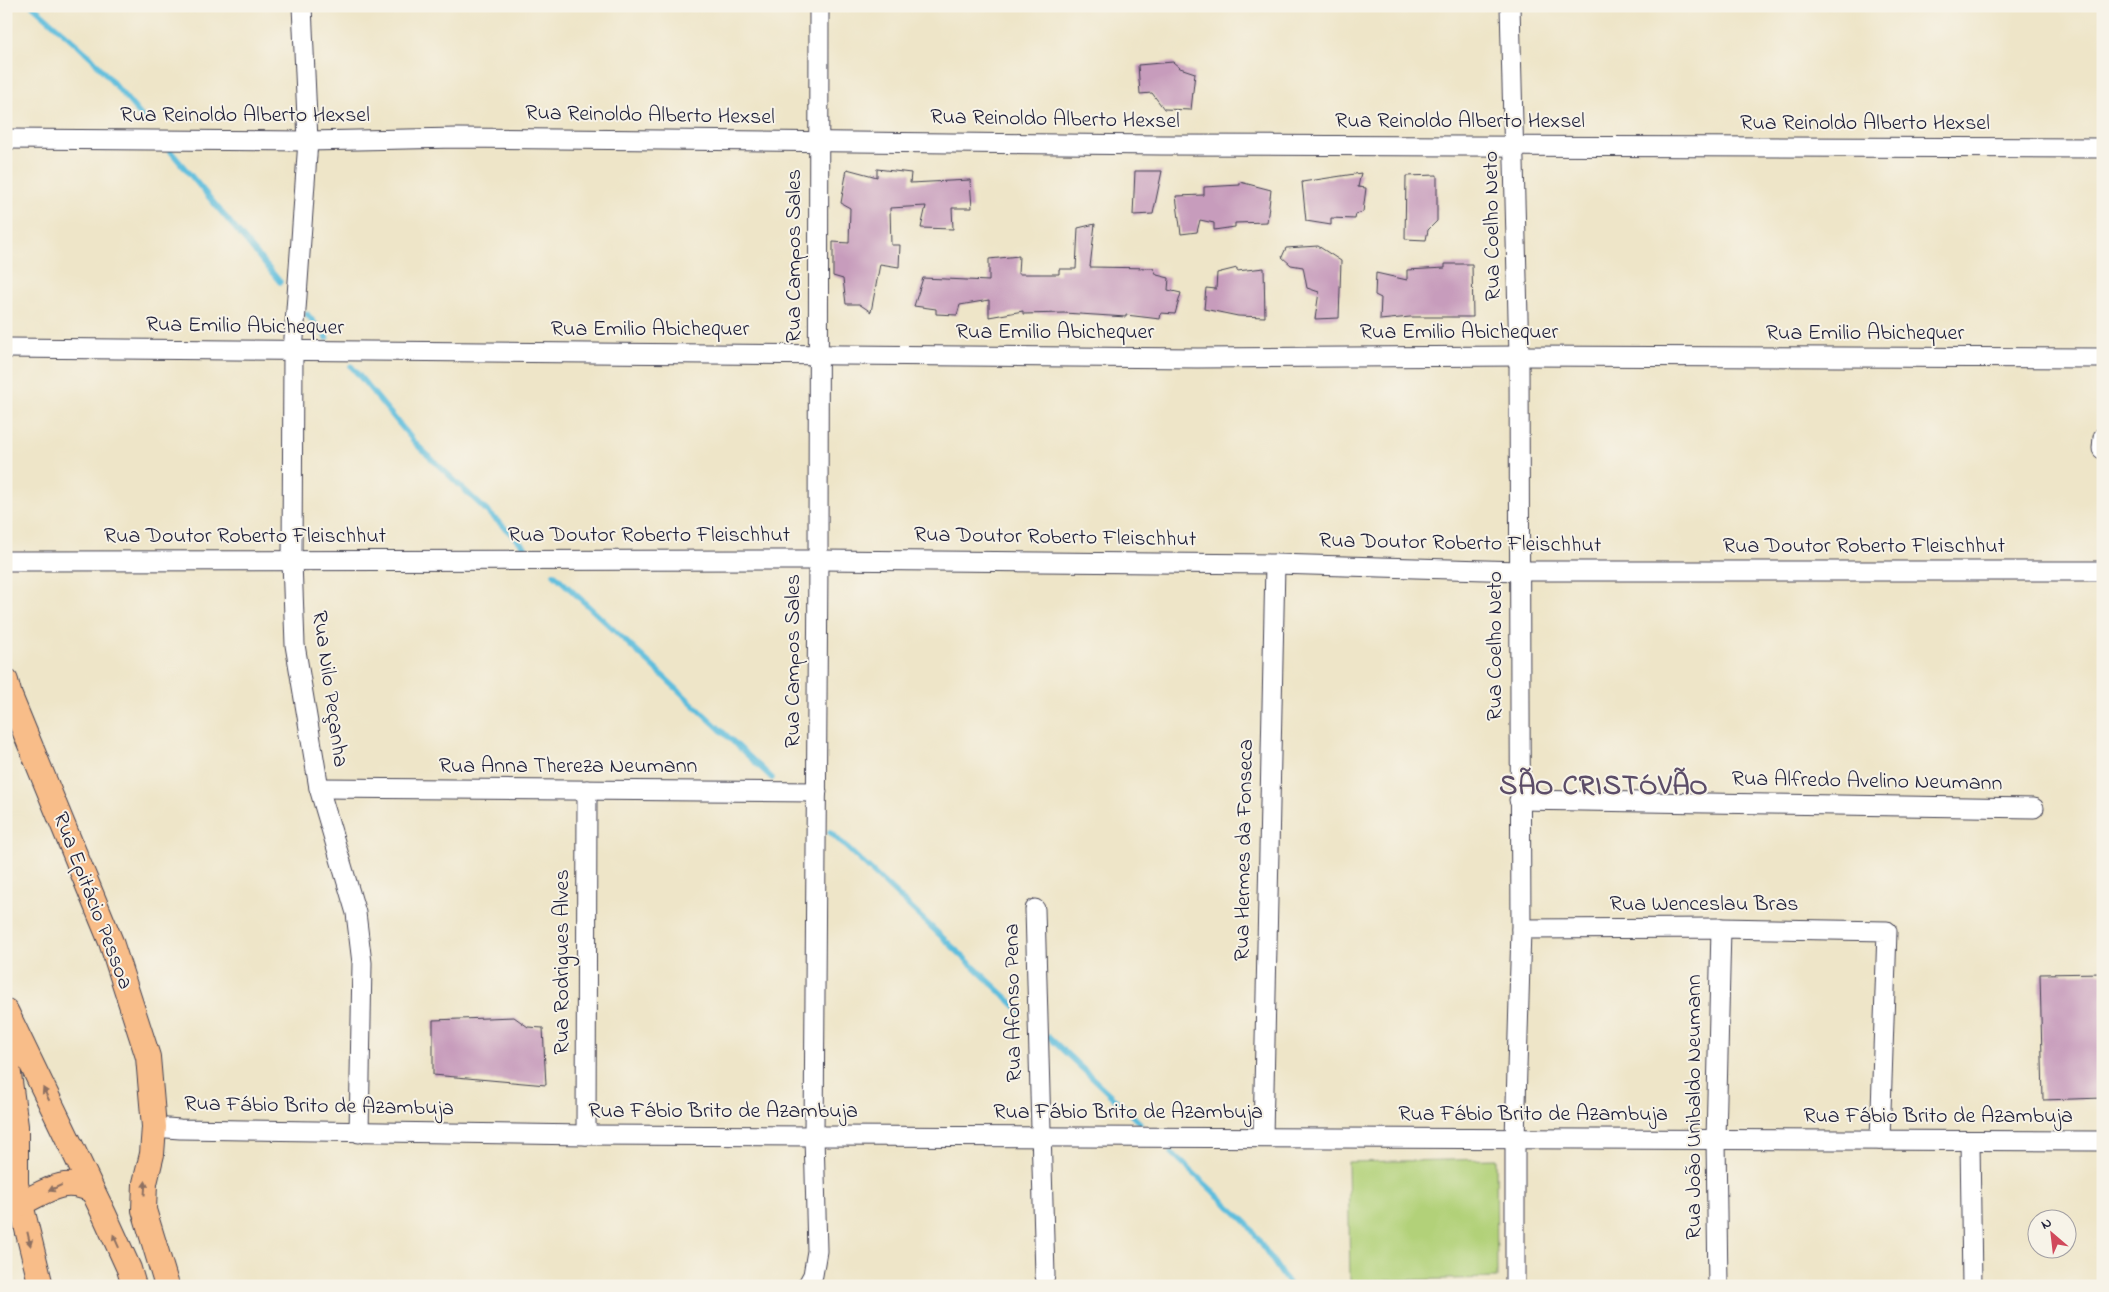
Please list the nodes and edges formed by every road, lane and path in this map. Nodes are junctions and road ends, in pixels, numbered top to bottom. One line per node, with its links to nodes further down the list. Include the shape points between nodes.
1 (302, 6): 5 (street, Rua Nilo Peçanha)
2 (819, 6): 6 (street, Rua Campos Sales)
3 (1510, 6): 7 (street, Rua Coelho Neto)
4 (6, 139): 5 (street, Rua Reinoldo Alberto Hexsel)
5 (308, 141): 6 (street, Rua Reinoldo Alberto Hexsel, via 457,138); 10 (street, Rua Nilo Peçanha)
6 (819, 142): 7 (street, Rua Reinoldo Alberto Hexsel); 11 (street, Rua Campos Sales)
7 (1515, 146): 8 (street, Rua Reinoldo Alberto Hexsel); 12 (street, Rua Coelho Neto)
8 (2103, 148)
9 (6, 348): 10 (street, Rua Emilio Abichequer)
10 (293, 352): 11 (street, Rua Emilio Abichequer); 18 (street, Rua Nilo Peçanha)
11 (819, 355): 12 (street, Rua Emilio Abichequer); 16 (street, Rua Campos Sales)
12 (1519, 356): 13 (street, Rua Emilio Abichequer); 20 (street, Rua Coelho Neto)
13 (2103, 358)
14 (2103, 437): 15 (street)
15 (2102, 449)
16 (818, 560): 18 (street, Rua Doutor Roberto Fleischhut); 19 (street, Rua Doutor Roberto Fleischhut); 25 (street, Rua Campos Sales)
17 (6, 561): 18 (street, Rua Doutor Roberto Fleischhut)
18 (292, 561): 23 (street, Rua Nilo Peçanha, via 295,645)
19 (1275, 564): 20 (street, Rua Doutor Roberto Fleischhut); 38 (street, Rua Hermes da Fonseca)
20 (1520, 571): 21 (street, Rua Doutor Roberto Fleischhut); 26 (street, Rua Coelho Neto)
21 (2103, 571)
22 (6, 681): 33 (main road, Rua Epitácio Pessoa, via 111,942 148,1057)
23 (320, 788): 24 (street, Rua Anna Thereza Neumann); 34 (street, Rua Nilo Peçanha, via 356,913 362,964)
24 (588, 790): 25 (street, Rua Anna Thereza Neumann); 35 (street, Rua Rodrigues Alves)
25 (816, 792): 36 (street, Rua Campos Sales)
26 (1519, 800): 27 (street, Rua Alfredo Avelino Neumann); 29 (street, Rua Coelho Neto)
27 (2034, 808)
28 (1035, 909): 37 (street, Rua Afonso Pena)
29 (1521, 928): 30 (street, Rua Wenceslau Bras); 39 (street, Rua Coelho Neto)
30 (1720, 928): 40 (street, Rua João Unibaldo Neumann); 41 (street, Rua Wenceslau Bras, via 1887,931)
31 (6, 1011): 44 (main road, one-way to 31)
32 (6, 1052): 45 (main road, via 16,1126)
33 (154, 1127): 34 (street, Rua Fábio Brito de Azambuja); 49 (main road, Rua Epitácio Pessoa, one-way to 33, via 144,1210)
34 (359, 1133): 35 (street, Rua Fábio Brito de Azambuja)
35 (586, 1135): 36 (street, Rua Fábio Brito de Azambuja)
36 (814, 1136): 37 (street, Rua Fábio Brito de Azambuja); 50 (street, Rua Campos Sales, via 817,1252)
37 (1040, 1136): 38 (street, Rua Fábio Brito de Azambuja); 46 (street, Rua Afonso Pena)
38 (1263, 1138): 39 (street, Rua Fábio Brito de Azambuja)
39 (1515, 1139): 40 (street, Rua Fábio Brito de Azambuja); 51 (street, Rua Coelho Neto)
40 (1716, 1140): 41 (street, Rua Fábio Brito de Azambuja); 52 (street, Rua João Unibaldo Neumann)
41 (1880, 1140): 42 (street, Rua Fábio Brito de Azambuja)
42 (1970, 1141): 43 (street, Rua Fábio Brito de Azambuja); 53 (street)
43 (2103, 1141)
44 (91, 1190): 45 (main road, one-way to 45, via 78,1184 63,1184); 48 (main road, one-way to 44)
45 (13, 1207): 47 (main road, one-way to 47)
46 (1046, 1276)
47 (41, 1286)
48 (134, 1286)
49 (167, 1286)
50 (807, 1286)
51 (1515, 1286)
52 (1718, 1286)
53 (1972, 1286)

